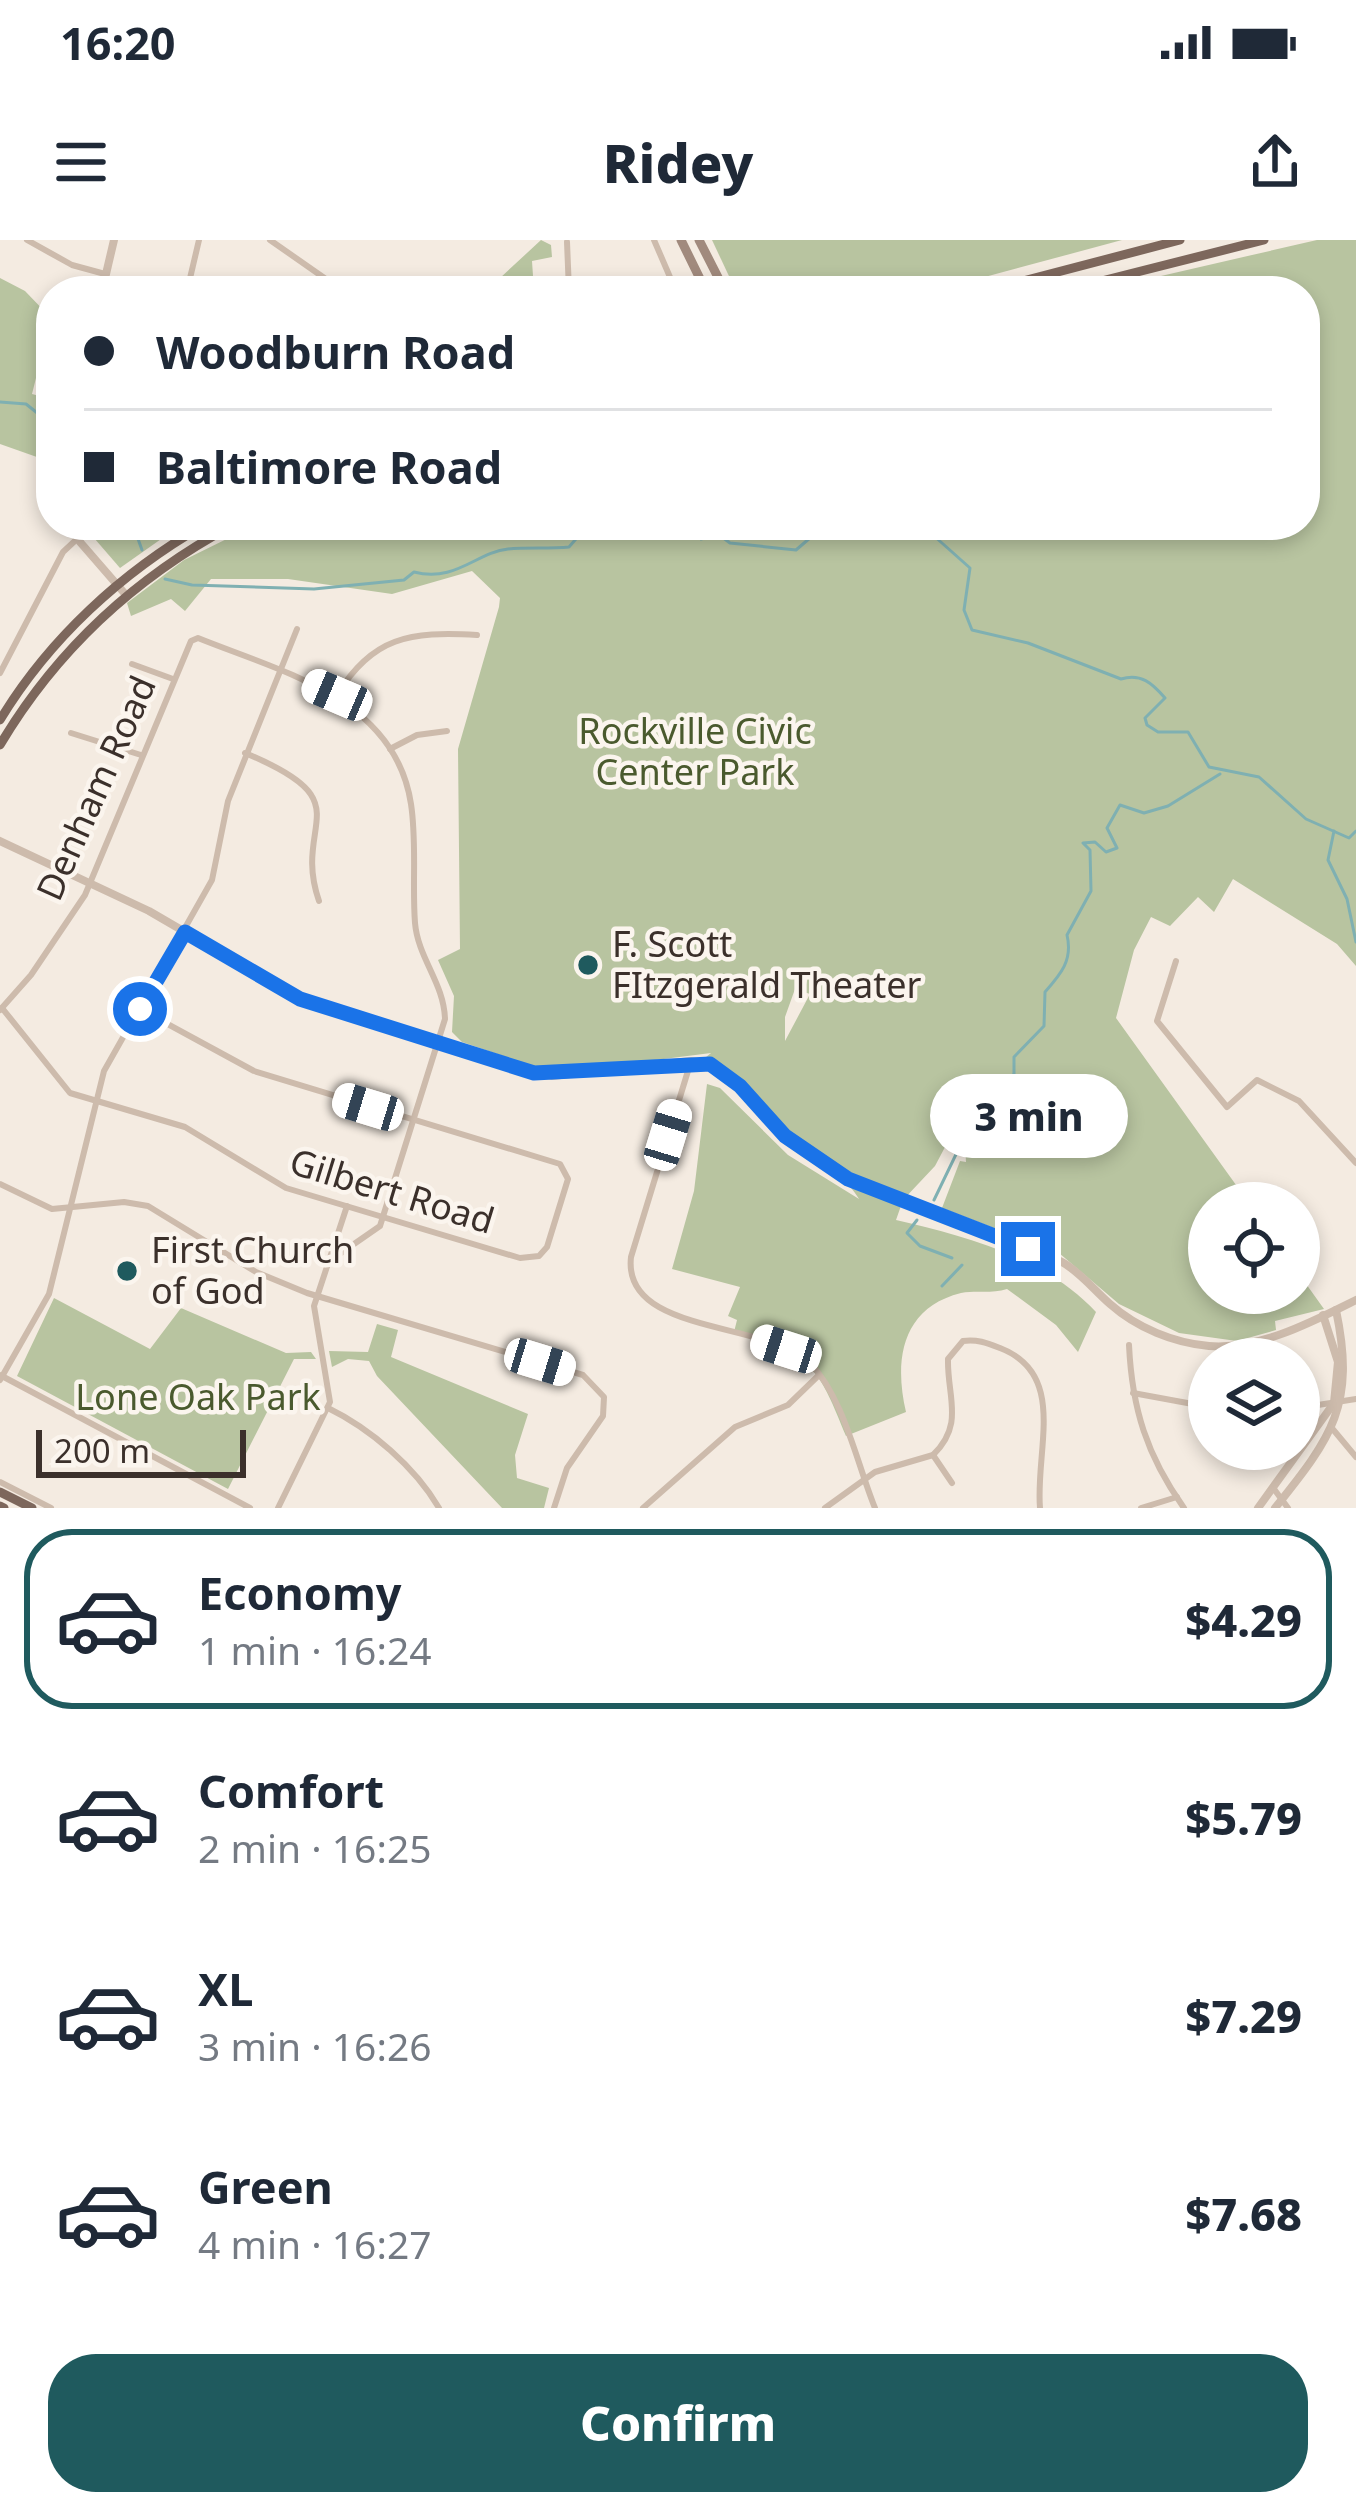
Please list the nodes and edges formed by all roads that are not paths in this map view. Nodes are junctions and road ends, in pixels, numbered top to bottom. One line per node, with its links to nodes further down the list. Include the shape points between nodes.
1 (27, 240): 11 (street)
2 (114, 240): 11 (street)
3 (199, 240): 12 (street)
4 (270, 240): 13 (street)
5 (654, 240): 15 (street)
6 (681, 240): 16 (main road)
7 (699, 240): 17 (main road)
8 (1180, 240): 18 (main road)
9 (1264, 240): 19 (main road)
10 (567, 242): 14 (street)
11 (106, 274)
12 (191, 276)
13 (322, 276)
14 (568, 276)
15 (670, 276)
16 (699, 276)
17 (717, 276)
18 (1042, 276)
19 (1121, 276)
20 (76, 540): 30 (street)
21 (80, 540): 24 (street)
22 (182, 540): 24 (main road)
23 (205, 540): 25 (main road)
24 (118, 584): 25 (street); 33 (main road, via 30,675)
25 (126, 595): 36 (main road, via 87,629)
26 (297, 628): 29 (street)
27 (477, 635): 32 (street, via 380,645 357,662)
28 (132, 664): 31 (street)
29 (280, 670): 31 (street, Denham Road, via 198,638); 32 (street); 38 (street)
30 (0, 673)
31 (172, 680): 39 (street, Denham Road)
32 (337, 695): 37 (street)
33 (0, 720)
34 (447, 731): 37 (street, via 417,734)
35 (70, 733): 39 (street)
36 (0, 745)
37 (390, 749): 47 (street, via 412,806 416,934 445,1003)
38 (245, 753): 42 (street, via 296,777 315,803); 43 (street, via 212,880)
39 (142, 755): 41 (street, Denham Road)
40 (0, 841): 41 (street)
41 (90, 881): 43 (street); 45 (street, Denham Road, via 32,975)
42 (319, 901)
43 (185, 932): 46 (street); 47 (street, via 300,999)
44 (1175, 961): 51 (street, via 1157,1021 1227,1108 1257,1080 1285,1090)
45 (1, 1009): 49 (street, Gilbert Road, via 63,1090)
46 (140, 1009): 49 (street); 50 (street, via 254,1071)
47 (438, 1040): 48 (street, via 552,1076); 50 (street)
48 (691, 1061): 60 (street, via 725,1073 785,1136 848,1179 1061,1262 1158,1333 1231,1346); 62 (street, via 631,1257 632,1280 652,1305 792,1351)
49 (94, 1099): 53 (street, Gilbert Road, via 185,1127 268,1181); 54 (street)
50 (414, 1121): 55 (street); 55 (street, Gilbert Road, via 560,1164 568,1172 548,1247 520,1258)
51 (1356, 1163)
52 (0, 1184): 54 (street, via 43,1208)
53 (347, 1206): 55 (street, Gilbert Road); 56 (street)
54 (70, 1207): 57 (street, via 148,1206 256,1272); 63 (street, via 49,1294)
55 (384, 1217): 56 (street, via 370,1237)
56 (332, 1261): 57 (street)
57 (318, 1296): 69 (street); 86 (street, via 594,1382 604,1396 603,1416 567,1468)
58 (1356, 1300): 59 (street)
59 (1336, 1310): 60 (street); 65 (street, via 1352,1357)
60 (1323, 1315): 66 (street, via 1338,1362)
61 (1129, 1345): 64 (street)
62 (819, 1375): 74 (street); 87 (street, via 788,1405 735,1427)
63 (1, 1377): 83 (street)
64 (1132, 1393): 67 (street); 79 (street, via 1146,1446)
65 (1353, 1400): 66 (street); 71 (street)
66 (1334, 1403): 68 (street); 70 (street)
67 (1188, 1404)
68 (1320, 1405)
69 (328, 1408): 84 (street); 85 (street, via 366,1430)
70 (1325, 1419): 71 (street); 77 (street)
71 (1336, 1432): 73 (street); 80 (street)
72 (933, 1455): 74 (street); 76 (street); 90 (street, via 953,1427 947,1370 954,1347 977,1339 1018,1355 1043,1386)
73 (1356, 1457)
74 (863, 1478): 88 (street); 89 (street)
75 (0, 1482): 82 (street)
76 (952, 1483)
77 (1274, 1489): 80 (street); 93 (street)
78 (0, 1492): 81 (main road)
79 (1177, 1498): 91 (street); 92 (street)
80 (1282, 1505)
81 (32, 1508)
82 (50, 1508)
83 (250, 1508)
84 (278, 1508)
85 (439, 1508)
86 (554, 1508)
87 (645, 1508)
88 (825, 1508)
89 (875, 1508)
90 (1040, 1508)
91 (1142, 1508)
92 (1184, 1508)
93 (1258, 1508)

